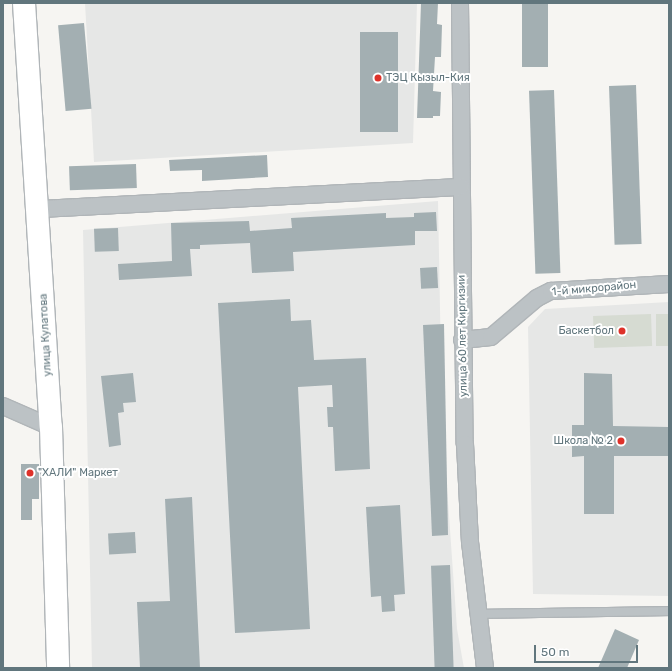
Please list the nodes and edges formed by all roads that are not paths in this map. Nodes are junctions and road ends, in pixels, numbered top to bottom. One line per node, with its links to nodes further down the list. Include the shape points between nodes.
1 (24, 3): 4 (highway, улица Кулатова)
2 (460, 3): 3 (street, улица 60 лет Киргизии)
3 (460, 187): 4 (street); 6 (street, улица 60 лет Киргизии)
4 (39, 209): 8 (highway, улица Кулатова)
5 (669, 284): 6 (street, 1-й микрорайон, via 551,291 537,298 490,337)
6 (462, 340): 10 (street, улица 60 лет Киргизии, via 468,519)
7 (3, 406): 8 (street)
8 (51, 428): 11 (highway, улица Кулатова)
9 (669, 611): 10 (lane)
10 (477, 614): 12 (street, улица 60 лет Киргизии)
11 (58, 668)
12 (485, 668)

